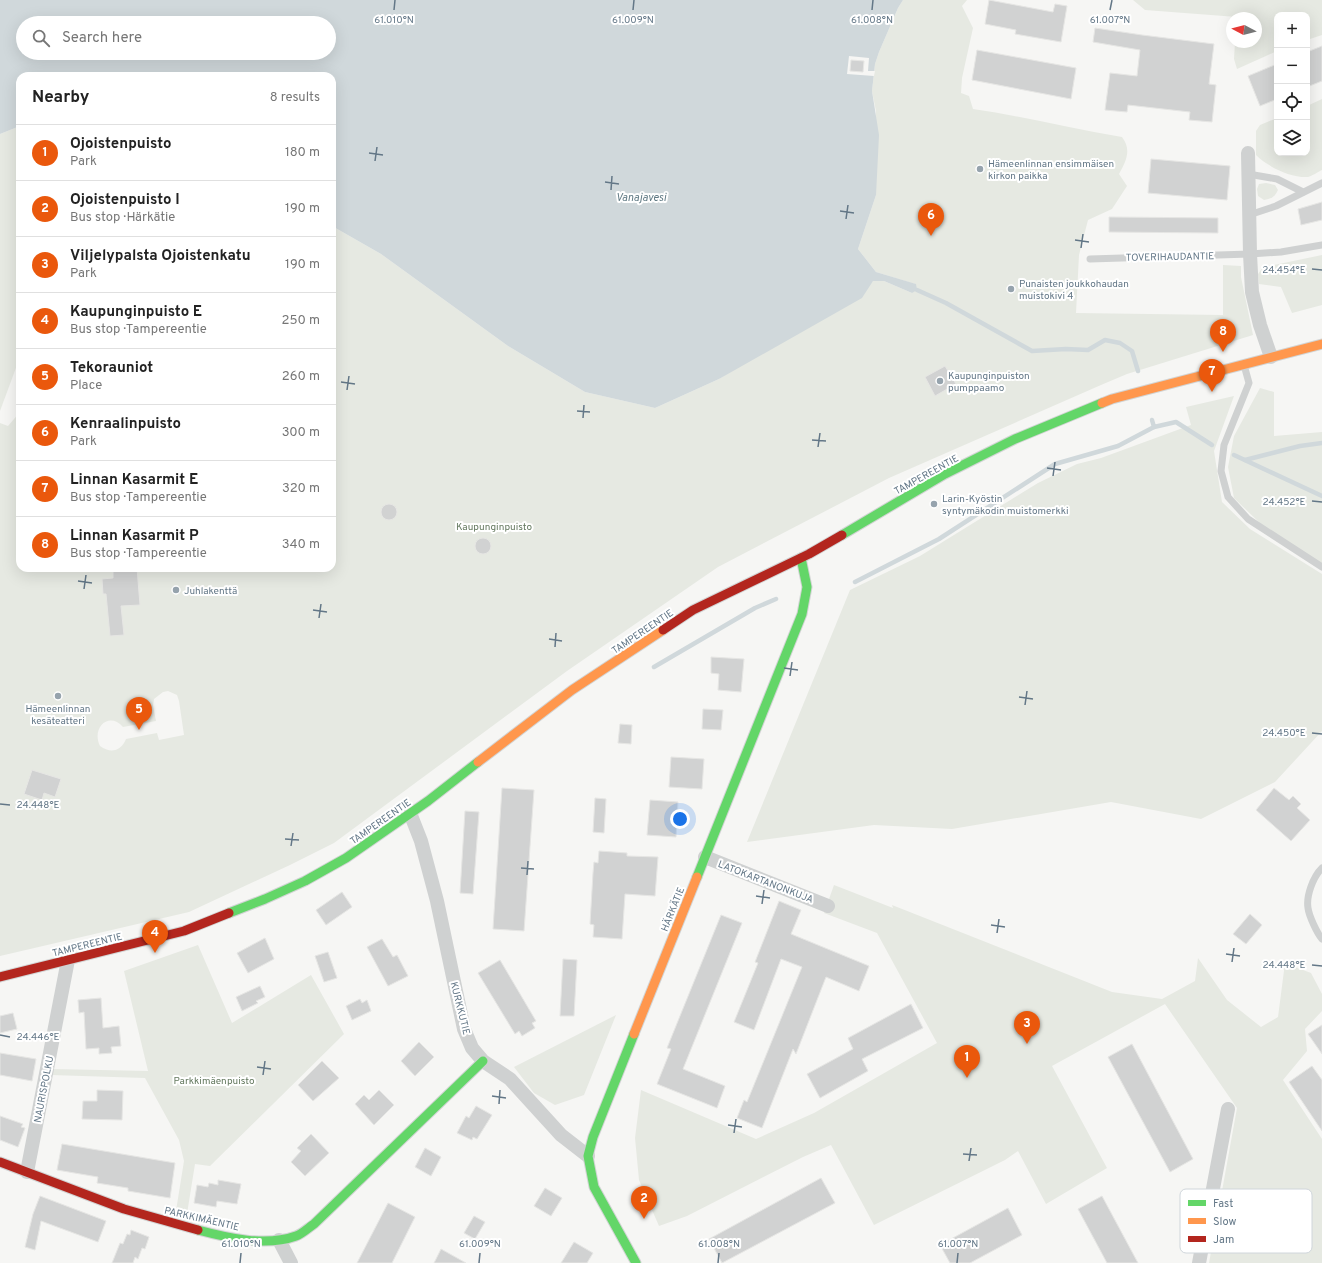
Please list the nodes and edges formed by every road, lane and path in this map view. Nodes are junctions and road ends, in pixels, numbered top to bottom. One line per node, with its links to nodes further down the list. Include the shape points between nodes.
1 (1248, 153): 2 (street)
2 (1248, 174): 4 (lane, via 1277,179); 5 (street)
3 (1322, 183): 4 (lane)
4 (1304, 192): 5 (lane, via 1276,206)
5 (1249, 215): 7 (street)
6 (1322, 245): 7 (lane, TOVERIHAUDANTIE)
7 (1250, 254): 8 (lane, TOVERIHAUDANTIE); 10 (street, via 1252,292)
8 (1090, 258)
9 (1322, 344): 10 (main road, TAMPEREENTIE)
10 (1271, 357): 11 (main road, TAMPEREENTIE)
11 (1244, 365): 12 (main road, TAMPEREENTIE, via 1112,399 1016,439 945,474); 13 (lane, via 1249,383 1224,445 1221,471 1228,497 1248,519)
12 (801, 558): 14 (main road, TAMPEREENTIE, via 693,610 572,690); 15 (main road, HÄRKÄTIE, via 808,587 802,614)
13 (1322, 567)
14 (410, 813): 19 (main road, TAMPEREENTIE, via 346,858 305,881 265,899 184,931); 21 (street, KURKKUTIE, via 422,841 464,1029 472,1048)
15 (705, 857): 17 (street, LATOKARTANONKUJA); 23 (main road, HÄRKÄTIE, via 593,1137)
16 (1322, 868): 18 (lane, via 1310,890 1308,908 1317,933)
17 (828, 906)
18 (1322, 939)
19 (68, 960): 20 (main road, TAMPEREENTIE); 25 (street, NAURISPOLKU)
20 (0, 976)
21 (483, 1061): 23 (street, KURKKUTIE, via 510,1079 561,1135); 27 (main road, PARKKIMÄENTIE, via 314,1224 298,1236)
22 (1228, 1109): 26 (street)
23 (588, 1156): 30 (main road, HÄRKÄTIE, via 594,1187)
24 (0, 1162): 25 (main road, PARKKIMÄENTIE)
25 (27, 1172): 27 (main road, PARKKIMÄENTIE, via 124,1209 173,1224 219,1236 265,1242)
26 (1213, 1189)
27 (279, 1240): 29 (street)
28 (1201, 1253): 31 (street)
29 (290, 1263)
30 (636, 1263)
31 (1199, 1263)

